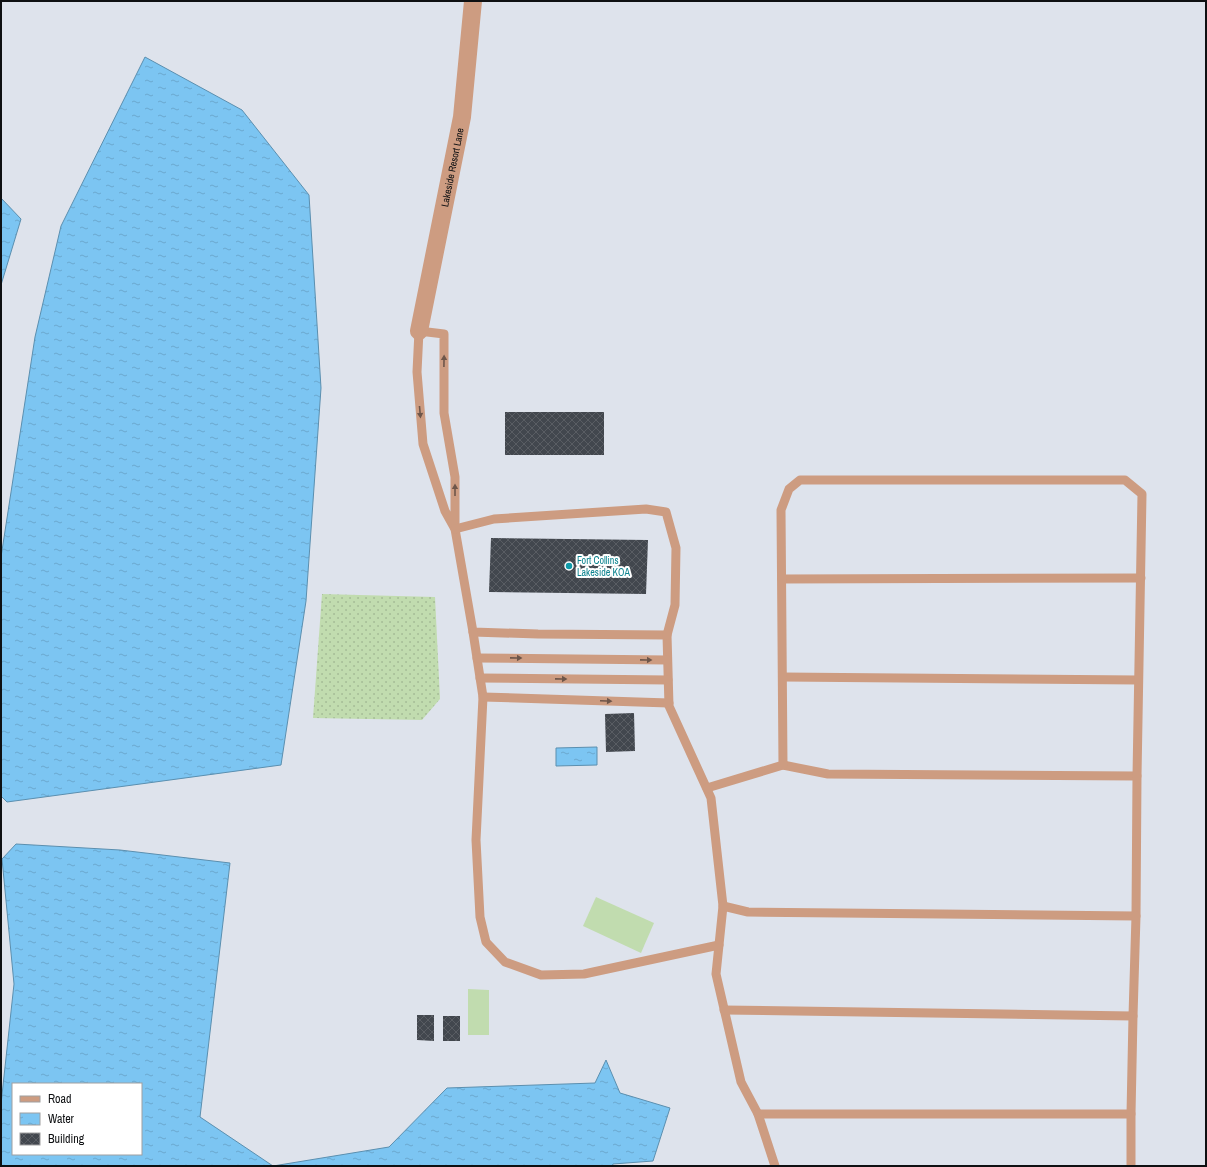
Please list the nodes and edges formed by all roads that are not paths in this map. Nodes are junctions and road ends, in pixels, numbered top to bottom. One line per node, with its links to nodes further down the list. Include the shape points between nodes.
1 (472, 1): 2 (street, Lakeside Resort Lane, via 462,117)
2 (419, 331): 3 (lane, one-way to 3, via 417,372 423,444 445,511); 3 (lane, one-way to 2, via 456,477 444,413 444,334)
3 (455, 529): 6 (lane); 7 (lane, via 494,519 646,510 666,512 676,548 675,605)
4 (1141, 578): 5 (lane); 5 (lane, via 1142,494 1125,480 800,480 789,489 781,510); 13 (lane)
5 (782, 579): 10 (lane)
6 (473, 632): 7 (lane); 8 (lane)
7 (667, 635): 9 (lane)
8 (477, 658): 9 (lane, one-way to 9); 11 (lane)
9 (667, 660): 12 (lane)
10 (783, 677): 13 (lane); 16 (lane)
11 (480, 678): 12 (lane, one-way to 12); 14 (lane)
12 (668, 680): 15 (lane)
13 (1138, 680): 17 (lane)
14 (483, 697): 15 (lane, one-way to 15); 21 (lane, via 476,840 480,917 486,942 505,962 541,975 584,974)
15 (669, 703): 18 (lane)
16 (784, 765): 17 (lane, via 828,774); 18 (lane)
17 (1137, 776): 20 (lane)
18 (707, 788): 19 (lane, via 711,798)
19 (723, 906): 20 (lane, via 748,912); 21 (lane)
20 (1136, 916): 23 (lane)
21 (719, 945): 22 (lane, via 716,974)
22 (724, 1010): 23 (lane); 24 (lane, via 741,1082)
23 (1133, 1016): 25 (lane)
24 (758, 1114): 25 (lane); 26 (lane)
25 (1131, 1114): 27 (lane)
26 (775, 1166)
27 (1131, 1166)

